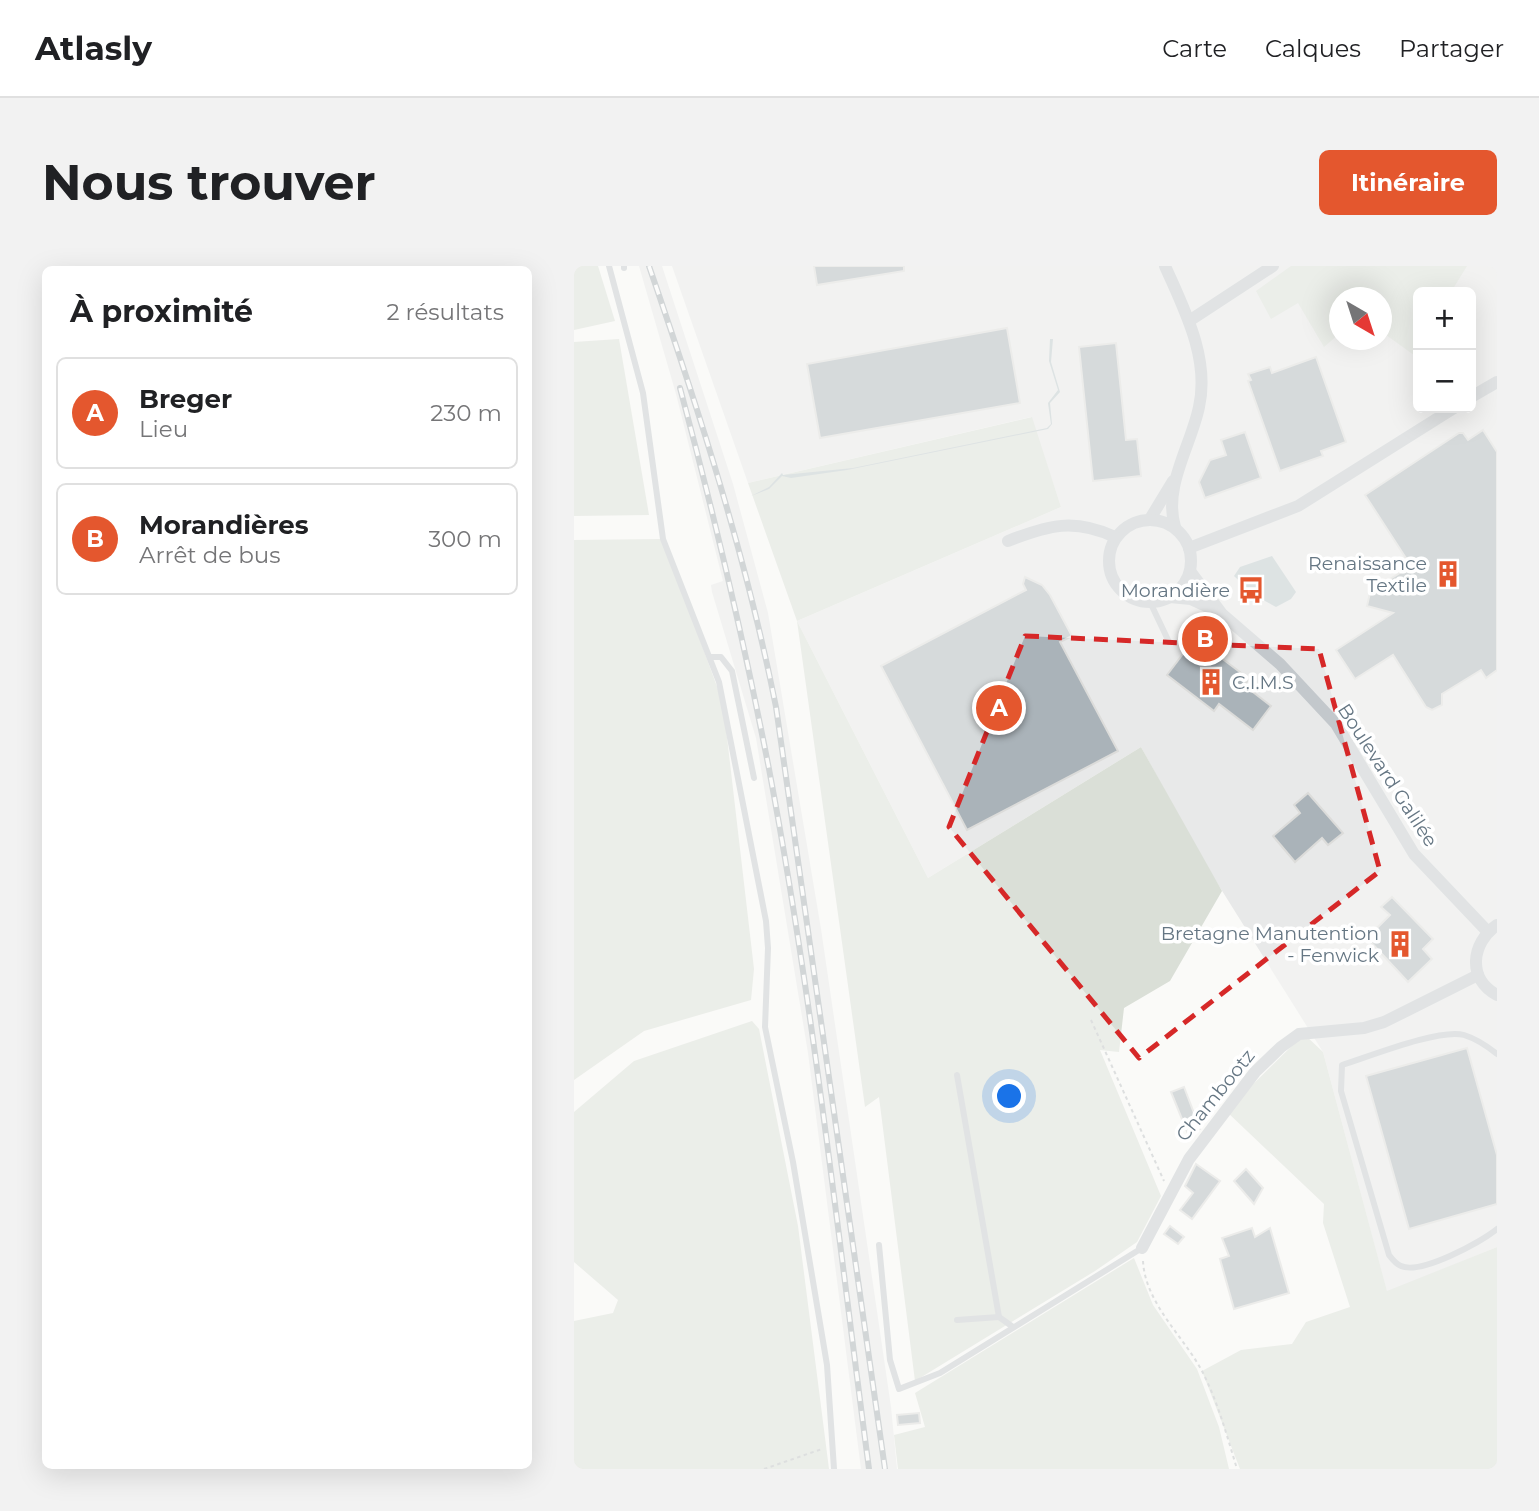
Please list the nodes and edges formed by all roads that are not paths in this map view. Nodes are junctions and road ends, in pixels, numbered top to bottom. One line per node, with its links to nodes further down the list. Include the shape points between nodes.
1 (609, 266): 19 (lane, via 643,393 663,539)
2 (1165, 266): 4 (street)
3 (1273, 266): 4 (street)
4 (1189, 321): 8 (street, via 1200,362 1200,405)
5 (1497, 382): 6 (street)
6 (1476, 394)
7 (1446, 413): 13 (street, via 1298,506)
8 (1177, 475): 9 (street); 10 (street, via 1170,511)
9 (1150, 519): 10 (street); 11 (street, via 1136,521)
10 (1175, 527): 13 (street)
11 (1115, 537): 12 (street, via 1094,528 1048,526); 16 (street, via 1108,562 1116,586)
12 (1008, 541)
13 (1189, 548): 14 (street)
14 (1190, 571): 15 (street); 17 (street, Boulevard Galilée)
15 (1170, 597): 16 (street); 17 (street, Boulevard Galilée, via 1191,599)
16 (1150, 602): 18 (lane)
17 (1222, 614): 21 (street, Boulevard Galilée, via 1280,664 1336,724 1414,854)
18 (1168, 642)
19 (710, 657): 20 (lane, via 721,657 732,671); 34 (lane, via 719,682 766,921 765,1027 827,1365)
20 (754, 778)
21 (1492, 929): 22 (street, via 1477,952)
22 (1478, 975): 23 (street); 28 (street, Chambootz, via 1384,1022 1299,1034 1281,1047 1255,1072 1189,1159)
23 (1497, 995)
24 (1497, 1054): 26 (lane, via 1462,1034 1441,1035 1342,1065 1341,1091 1389,1255 1398,1266 1423,1266 1485,1239)
25 (957, 1075): 29 (lane)
26 (1497, 1228)
27 (879, 1245): 32 (lane, via 890,1360 899,1389)
28 (1142, 1248): 31 (lane)
29 (999, 1317): 30 (lane); 31 (lane)
30 (957, 1320)
31 (1013, 1327): 32 (lane)
32 (909, 1387): 33 (lane)
33 (910, 1396)
34 (834, 1469)

